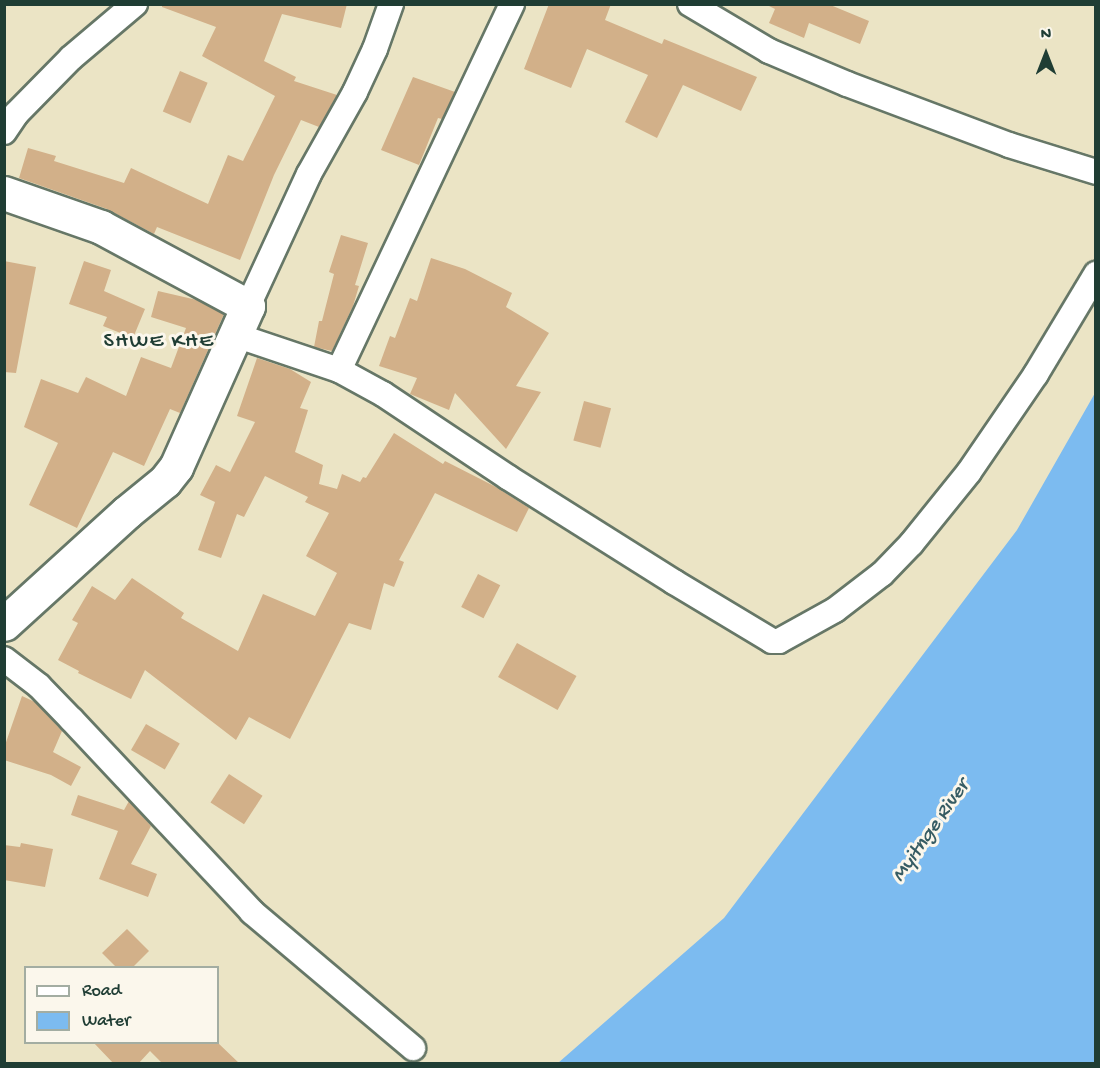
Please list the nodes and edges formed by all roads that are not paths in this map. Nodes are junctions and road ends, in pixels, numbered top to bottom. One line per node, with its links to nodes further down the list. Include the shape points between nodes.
1 (135, 4): 5 (street, via 71,58 16,114)
2 (391, 4): 9 (street, via 355,92 309,174)
3 (512, 4): 10 (street)
4 (690, 4): 6 (street, via 769,51 847,84 1009,145)
5 (4, 132)
6 (1095, 172)
7 (4, 193): 9 (street, via 101,227)
8 (1095, 274): 10 (street, via 1036,375 969,472 911,544 835,610 779,641 772,641 674,582 383,394)
9 (241, 320): 10 (street); 11 (street, via 176,467)
10 (339, 370)
11 (4, 624)
12 (4, 659): 13 (street, via 39,686 252,912)
13 (413, 1048)

